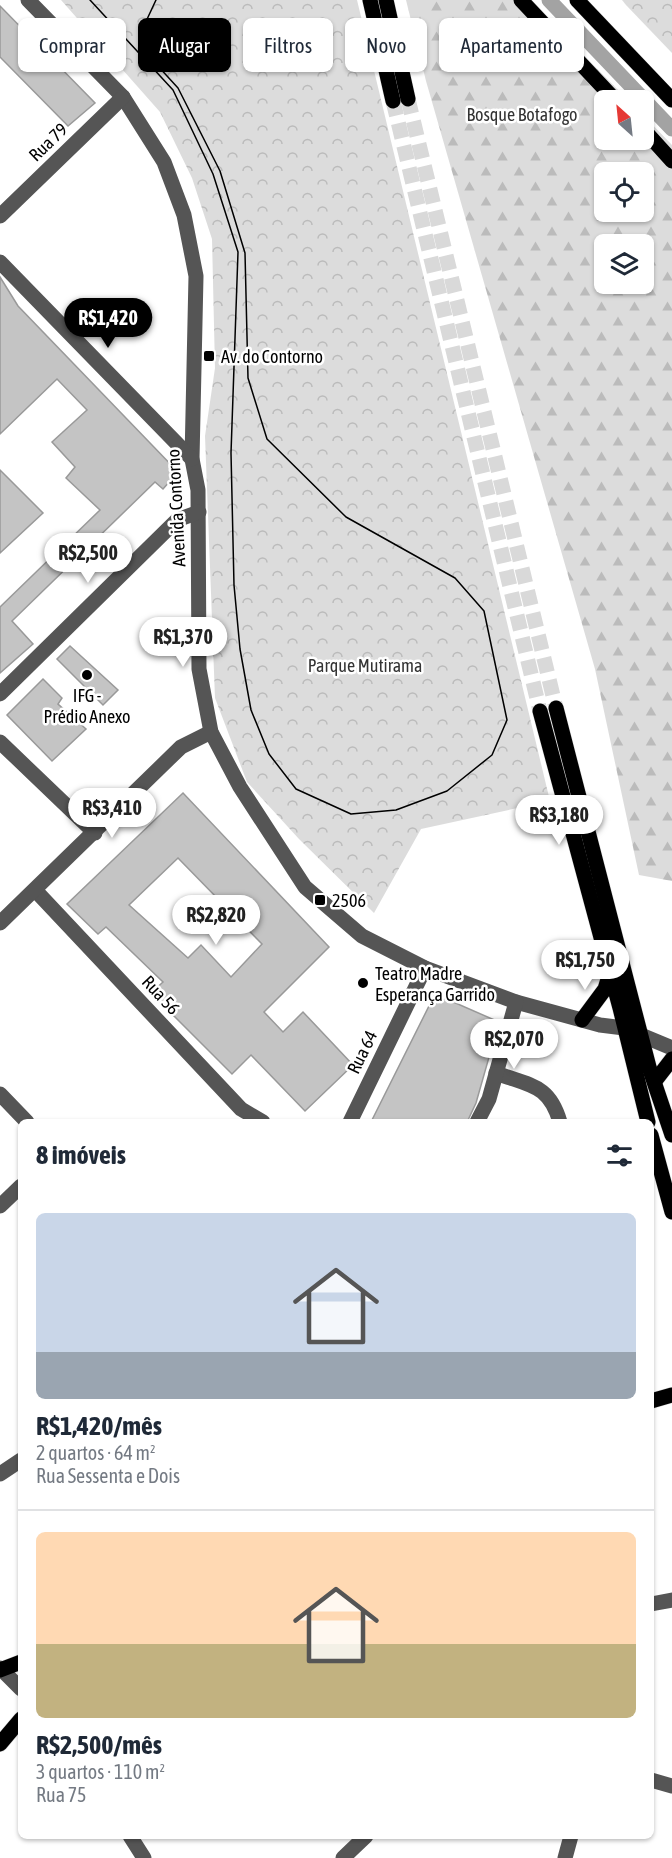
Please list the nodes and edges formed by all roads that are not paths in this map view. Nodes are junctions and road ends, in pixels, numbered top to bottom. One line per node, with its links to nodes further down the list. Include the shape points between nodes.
1 (28, 0): 7 (street, Avenida Contorno)
2 (370, 0): 3 (main road, via 400,100)
3 (386, 0)
4 (521, 0): 6 (main road)
5 (577, 0): 8 (main road)
6 (606, 90)
7 (123, 97): 11 (street, Rua 79); 13 (street, Avenida Contorno, via 164,162 190,238 196,276)
8 (672, 100)
9 (654, 141): 10 (main road)
10 (672, 160)
11 (0, 216)
12 (0, 262): 13 (street)
13 (192, 459): 14 (street, Avenida Contorno)
14 (199, 512): 15 (street, via 177,520); 16 (street, Avenida Contorno, via 199,669)
15 (0, 694)
16 (211, 732): 18 (street, via 181,747); 21 (street, Avenida Contorno, via 240,787 305,887 362,936)
17 (0, 742): 18 (street)
18 (95, 833): 19 (street)
19 (35, 890): 20 (street); 33 (street, Rua 56, via 241,1109)
20 (0, 923)
21 (425, 968): 23 (street, Avenida Contorno); 34 (street, Rua 64)
22 (610, 973): 24 (main road, via 606,989); 25 (main road); 26 (main road, via 548,709)
23 (516, 1002): 24 (street, Avenida Contorno); 29 (street)
24 (582, 1020): 25 (street, Avenida Contorno)
25 (624, 1028): 26 (street, Avenida Contorno); 37 (main road)
26 (642, 1038): 27 (street, Avenida Contorno); 30 (main road)
27 (672, 1048)
28 (672, 1059): 30 (main road)
29 (496, 1073): 35 (street); 36 (street, via 545,1091)
30 (655, 1080): 38 (main road)
31 (0, 1094): 32 (street)
32 (24, 1119)
33 (258, 1119)
34 (351, 1119)
35 (479, 1119)
36 (559, 1119)
37 (647, 1119)
38 (672, 1135)
39 (654, 1146): 42 (main road)
40 (18, 1189): 41 (street)
41 (0, 1206)
42 (672, 1212)
43 (672, 1395): 44 (main road)
44 (654, 1400)
45 (18, 1462): 46 (street)
46 (0, 1474)
47 (672, 1600): 48 (street)
48 (654, 1603)
49 (18, 1663): 50 (main road)
50 (0, 1669): 51 (street)
51 (18, 1686)
52 (18, 1723): 54 (main road)
53 (18, 1740): 54 (main road)
54 (0, 1746)
55 (654, 1781): 56 (street)
56 (672, 1786)
57 (132, 1839): 61 (street)
58 (363, 1839): 60 (street)
59 (570, 1839): 62 (street)
60 (346, 1857)
61 (144, 1858)
62 (565, 1858)

